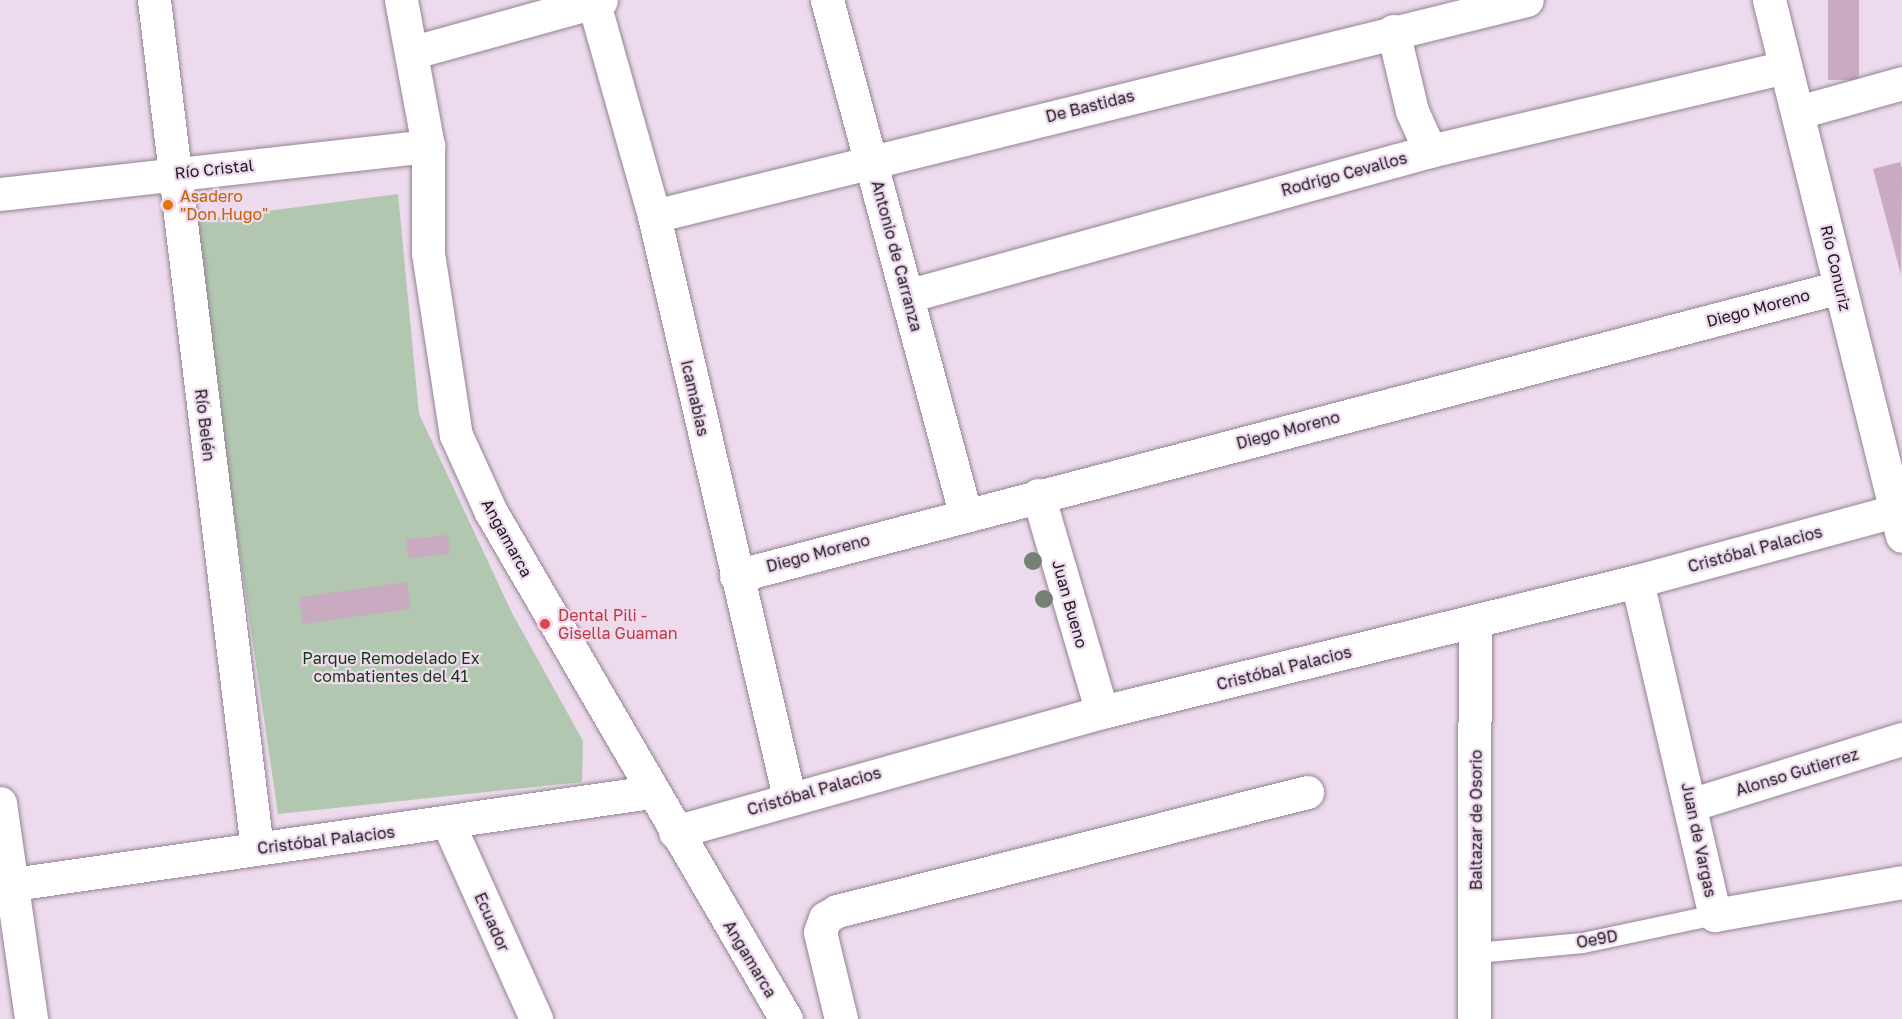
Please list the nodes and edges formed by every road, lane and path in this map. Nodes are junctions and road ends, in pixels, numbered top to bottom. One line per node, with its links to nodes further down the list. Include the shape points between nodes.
1 (154, 0): 15 (street, Río Belén)
2 (401, 0): 8 (street, Angamarca)
3 (827, 0): 14 (street, Antonio de Carranza)
4 (1527, 0): 7 (street, De Bastidas)
5 (1768, 0): 9 (street, Río Conuriz)
6 (596, 1): 8 (street); 17 (street, Icamabias)
7 (1410, 19): 13 (street, via 1412,111); 14 (street, De Bastidas)
8 (414, 52): 12 (street, Angamarca)
9 (1785, 67): 11 (street, Río Conuriz); 13 (street, Rodrigo Cevallos)
10 (1902, 83): 11 (street)
11 (1799, 112): 18 (street, Río Conuriz)
12 (428, 146): 15 (street, Río Cristal); 29 (street, Angamarca, via 428,253 456,435 491,512)
13 (1430, 151): 19 (street, Rodrigo Cevallos)
14 (871, 159): 17 (street, De Bastidas); 19 (street, Antonio de Carranza)
15 (173, 174): 16 (street, Río Cristal); 36 (street, Río Belén)
16 (0, 194)
17 (654, 216): 24 (street, Icamabias)
18 (1840, 287): 20 (street, Río Conuriz); 21 (street, Diego Moreno)
19 (907, 296): 22 (street, Antonio de Carranza)
20 (1894, 474): 23 (street, Río Conuriz)
21 (1038, 495): 22 (street, Diego Moreno); 27 (street, Juan Bueno)
22 (965, 513): 24 (street, Diego Moreno)
23 (1898, 524): 25 (street, Cristóbal Palacios)
24 (736, 576): 31 (street, Icamabias)
25 (1637, 581): 26 (street, Cristóbal Palacios); 33 (street, Juan de Vargas)
26 (1475, 621): 27 (street, Cristóbal Palacios); 40 (street, Baltazar de Osorio)
27 (1102, 712): 31 (street, Cristóbal Palacios)
28 (1902, 739): 33 (street, Alonso Gutierrez)
29 (651, 792): 34 (street, Cristóbal Palacios); 35 (street, Angamarca)
30 (1307, 792): 44 (street, via 837,911 825,918 820,932)
31 (789, 797): 35 (street, Cristóbal Palacios)
32 (0, 803): 38 (street)
33 (1693, 804): 39 (street, Juan de Vargas)
34 (449, 825): 36 (street, Cristóbal Palacios); 42 (street, Ecuador)
35 (675, 832): 43 (street, Angamarca)
36 (257, 849): 38 (street, Cristóbal Palacios)
37 (1902, 882): 39 (street, Juan de Vargas)
38 (5, 885): 41 (street)
39 (1715, 915): 40 (lane, Oe9D, via 1583,943)
40 (1477, 953): 45 (street, Baltazar de Osorio)
41 (31, 1019)
42 (536, 1019)
43 (786, 1019)
44 (841, 1019)
45 (1474, 1019)

